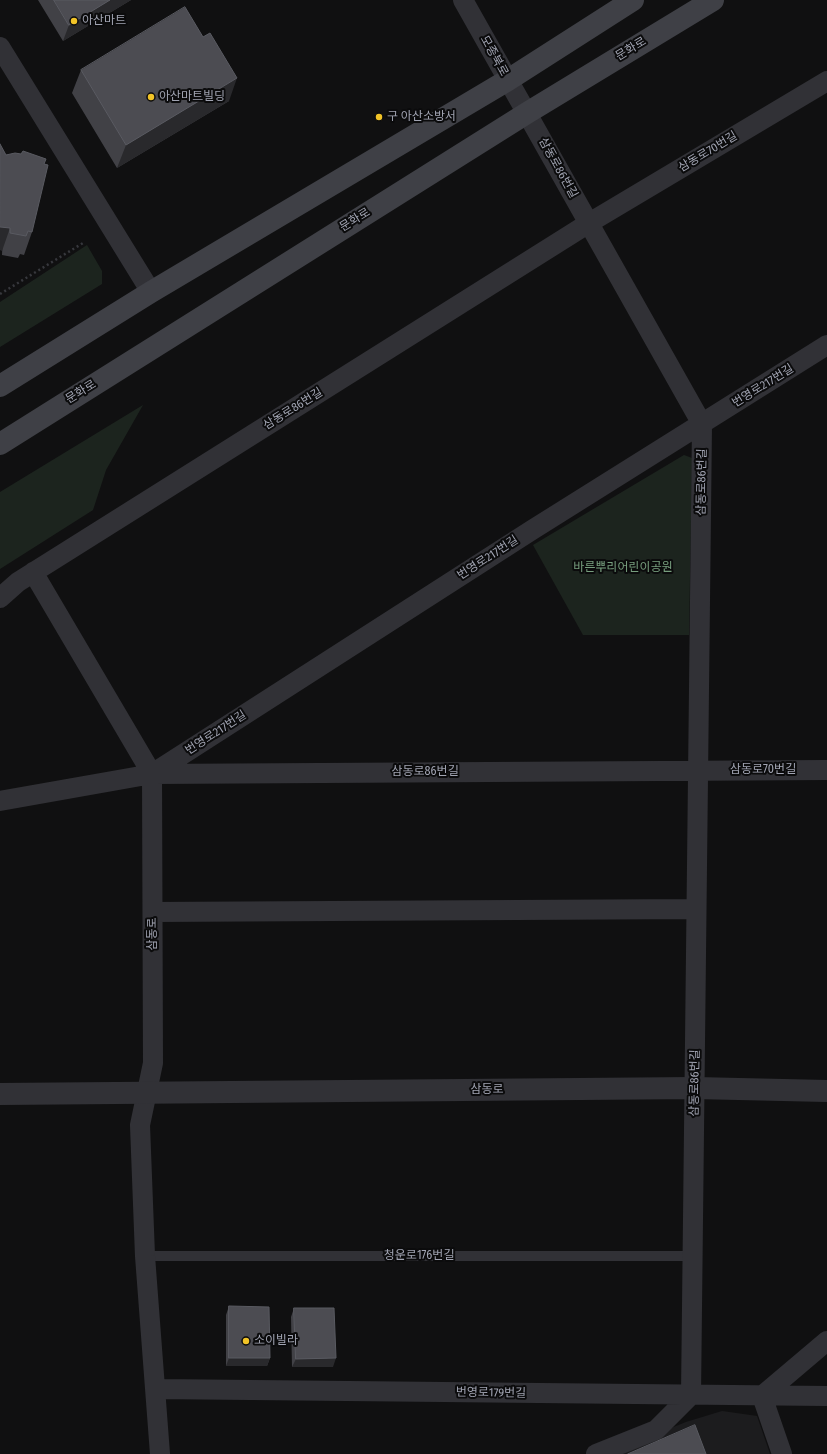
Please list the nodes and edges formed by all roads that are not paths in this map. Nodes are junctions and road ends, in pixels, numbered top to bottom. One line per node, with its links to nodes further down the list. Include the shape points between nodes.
1 (463, 0): 5 (street, 모종북로)
2 (634, 0): 5 (main road)
3 (713, 0): 7 (main road, 문화로)
4 (0, 47): 9 (street)
5 (508, 80): 7 (street, 모종북로); 9 (main road)
6 (827, 81): 8 (street, 삼동로70번길)
7 (526, 113): 8 (street, 삼동로86번길); 13 (main road, 문화로)
8 (589, 223): 12 (street, 삼동로86번길); 14 (street, 삼동로86번길)
9 (151, 292): 11 (main road)
10 (827, 345): 12 (street, 번영로217번길)
11 (0, 386)
12 (702, 424): 16 (street, 삼동로86번길); 18 (street, 번영로217번길)
13 (0, 444)
14 (34, 572): 15 (street, 삼동로86번길); 18 (street)
15 (0, 598)
16 (698, 770): 17 (street, 삼동로70번길); 18 (street, 삼동로86번길); 20 (street, 삼동로86번길)
17 (827, 770)
18 (152, 774): 19 (street); 21 (street, 삼동로)
19 (0, 801)
20 (696, 909): 21 (street); 22 (street, 삼동로86번길)
21 (153, 912): 24 (street, 삼동로, via 153,1063)
22 (695, 1088): 23 (street, 삼동로); 24 (street, 삼동로); 27 (street, 삼동로86번길)
23 (827, 1091)
24 (146, 1092): 25 (street, 삼동로); 26 (street, via 140,1125)
25 (0, 1094)
26 (145, 1256): 27 (lane, 청운로176번길); 29 (street)
27 (692, 1256): 30 (street, 삼동로86번길)
28 (827, 1341): 31 (street)
29 (156, 1389): 30 (street, 번영로179번길); 33 (street)
30 (691, 1395): 31 (street, 번영로179번길); 34 (street, via 656,1430)
31 (762, 1396): 32 (street, 번영로179번길); 35 (street)
32 (827, 1396)
33 (160, 1454)
34 (596, 1454)
35 (782, 1454)

